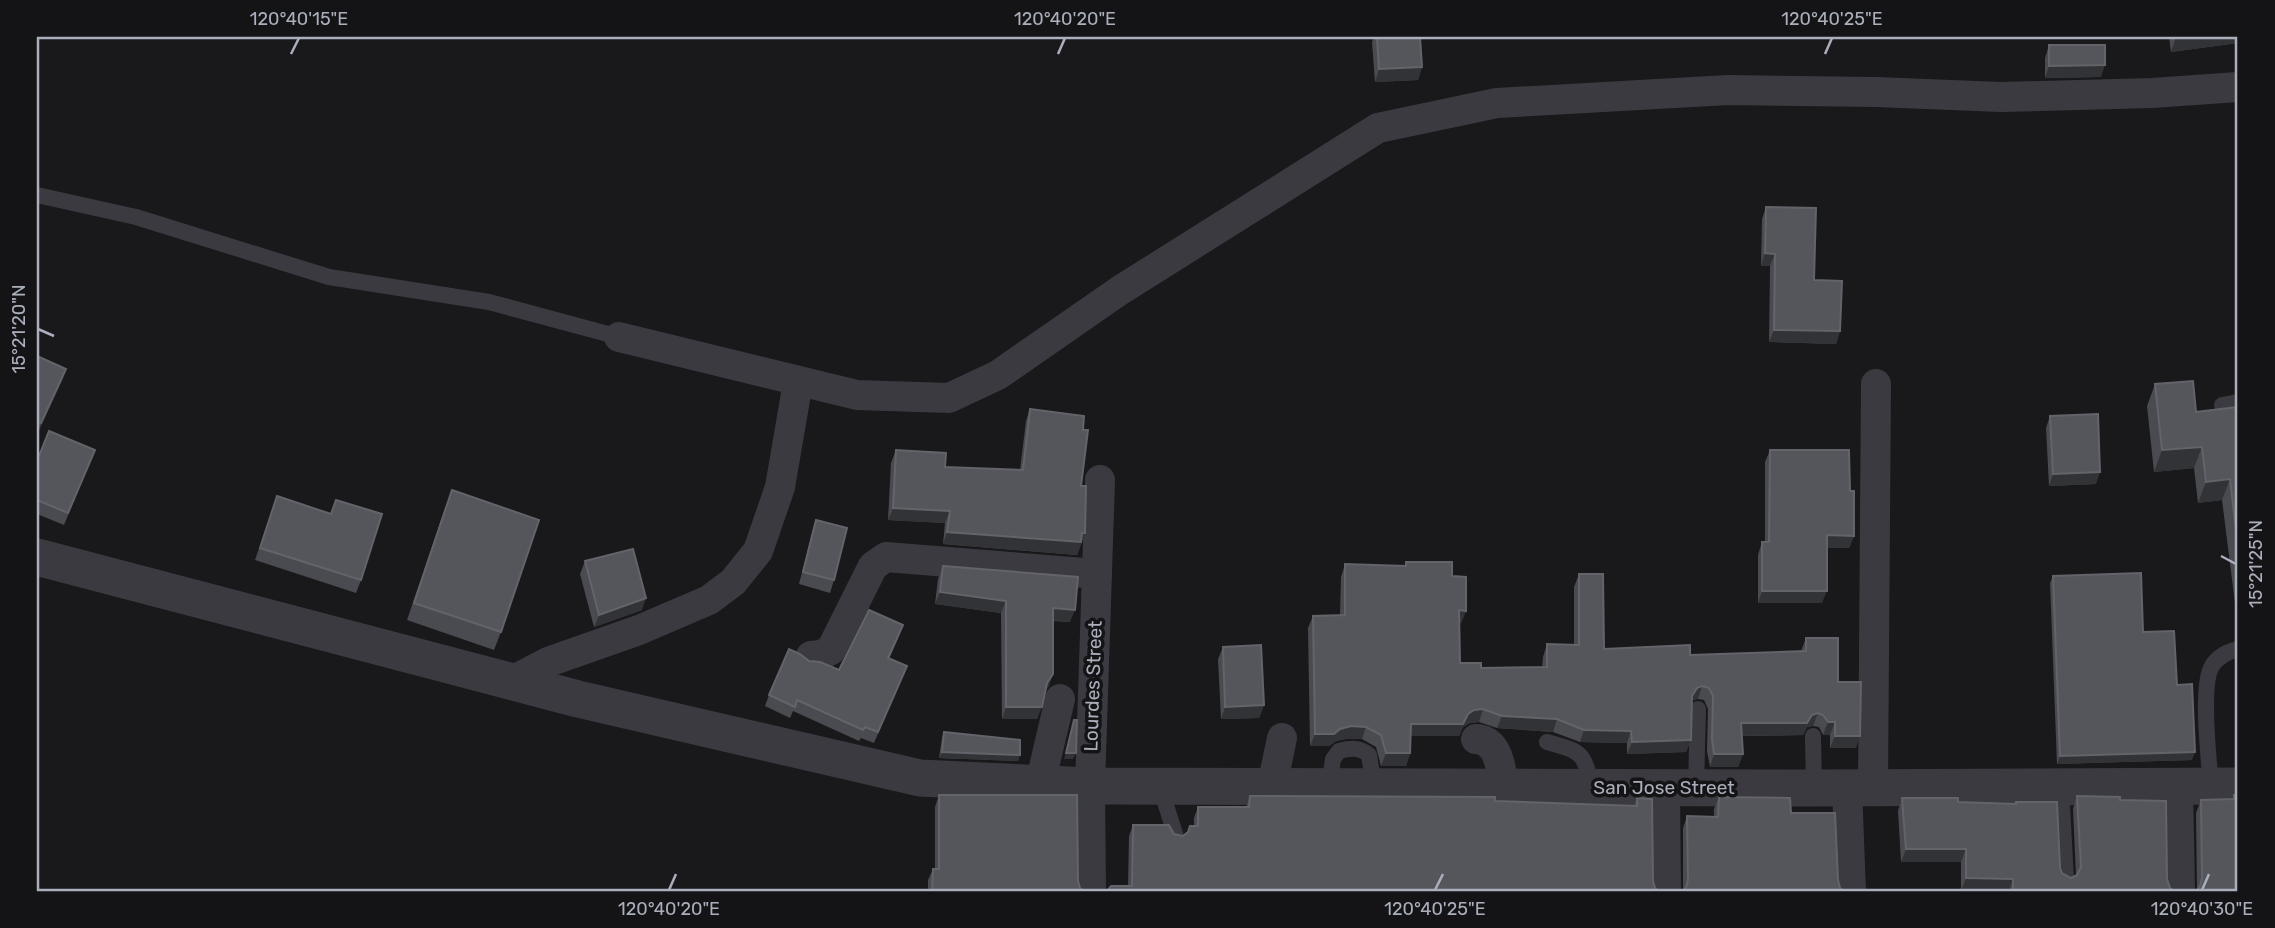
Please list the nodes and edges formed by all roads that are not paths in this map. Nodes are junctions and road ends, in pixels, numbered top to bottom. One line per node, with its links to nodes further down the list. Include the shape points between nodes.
1 (2238, 87): 4 (street, via 2001,97 1728,90 1497,103 1378,128 1119,291 998,375 949,398 857,396)
2 (37, 195): 3 (lane, via 136,217 329,277 489,302)
3 (619, 337): 4 (street)
4 (798, 382): 11 (street, via 780,488 758,551 733,582 709,600 548,662)
5 (1876, 384): 27 (street)
6 (1100, 480): 8 (street, Lourdes Street)
7 (37, 557): 11 (street, San Jose Street)
8 (1097, 574): 10 (street, via 886,557 873,566 831,650); 20 (street, Lourdes Street)
9 (2238, 649): 19 (lane, via 2225,653 2211,668 2206,712)
10 (811, 656)
11 (510, 682): 18 (street, San Jose Street, via 920,778)
12 (1060, 699): 18 (street)
13 (1698, 709): 25 (lane)
14 (1813, 736): 27 (lane)
15 (1282, 738): 22 (street)
16 (1476, 739): 23 (street, via 1492,746 1500,760)
17 (1547, 742): 24 (lane, via 1575,750 1585,760)
18 (1040, 784): 20 (street, San Jose Street)
19 (2209, 785): 26 (street, San Jose Street); 33 (street)
20 (1090, 786): 21 (street, San Jose Street); 30 (street, Lourdes Street)
21 (1160, 786): 22 (street, San Jose Street); 28 (lane)
22 (1272, 786): 23 (street, San Jose Street)
23 (1504, 787): 24 (street, San Jose Street)
24 (1592, 787): 25 (street, San Jose Street)
25 (1681, 787): 27 (street, San Jose Street); 31 (street)
26 (2062, 787): 27 (street, San Jose Street); 29 (lane)
27 (1845, 788): 32 (street)
28 (1176, 837)
29 (2066, 880)
30 (1091, 891)
31 (1666, 891)
32 (1851, 891)
33 (2180, 891)

